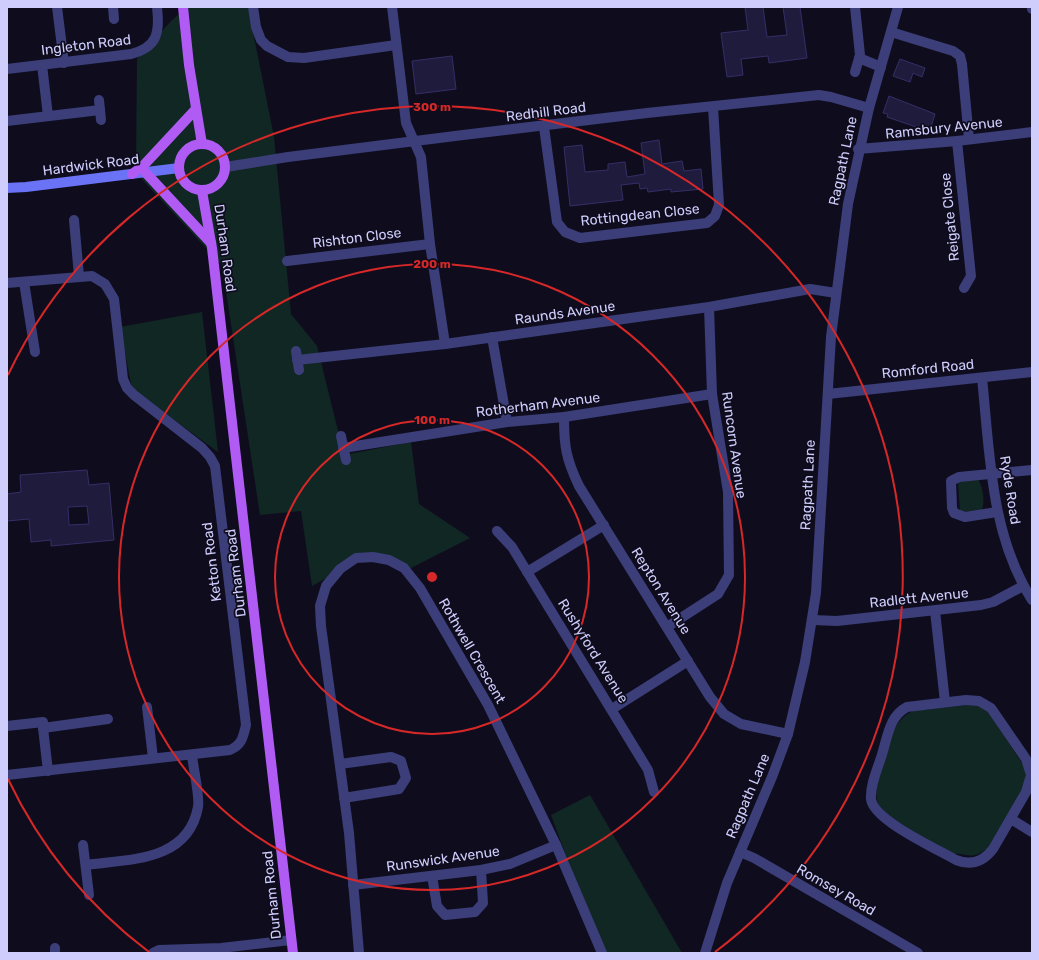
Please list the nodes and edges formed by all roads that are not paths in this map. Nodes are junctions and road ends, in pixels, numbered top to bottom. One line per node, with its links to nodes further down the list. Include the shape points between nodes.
1 (58, 7): 13 (street)
2 (113, 7): 9 (street)
3 (158, 7): 13 (street, Ingleton Road, via 158,33 152,43 142,51)
4 (183, 7): 20 (main road)
5 (253, 7): 11 (street, via 256,27 262,40 267,46 288,57 304,58)
6 (392, 7): 11 (street)
7 (855, 7): 12 (street)
8 (898, 7): 10 (street, Ragpath Lane)
9 (114, 18)
10 (891, 32): 15 (street, Ragpath Lane); 26 (street, via 953,51 960,56)
11 (396, 45): 28 (street, via 406,123)
12 (859, 58): 15 (street); 17 (street)
13 (64, 62): 14 (street, Ingleton Road)
14 (42, 65): 16 (street, Ingleton Road); 22 (street)
15 (880, 67): 19 (street, Ragpath Lane)
16 (7, 69)
17 (855, 72)
18 (713, 107): 19 (street, Redhill Road, via 819,95); 24 (street, Redhill Road); 24 (street, Rottingdean Close, via 720,205 715,216 707,223 635,233 580,238 565,232 557,222)
19 (868, 108): 30 (street, Ragpath Lane)
20 (196, 109): 29 (main road); 34 (main road, via 143,166)
21 (100, 110): 22 (street)
22 (48, 116): 23 (street)
23 (7, 121)
24 (544, 127): 28 (street, Redhill Road)
25 (1032, 132): 26 (street, Ramsbury Avenue)
26 (969, 139): 27 (street, Ramsbury Avenue)
27 (956, 141): 30 (street, Ramsbury Avenue); 44 (street, Reigate Close, via 971,276)
28 (414, 142): 31 (street, Redhill Road); 39 (street, via 421,157)
29 (202, 144): 31 (main road, via 216,149); 32 (main road, via 189,148 183,154)
30 (858, 149): 45 (street, Ragpath Lane)
31 (226, 167): 36 (main road, Durham Road, via 225,174 217,185)
32 (179, 168): 33 (street, Hardwick Road); 36 (main road, Durham Road, via 184,182 190,187)
33 (146, 173): 34 (street, Hardwick Road); 38 (main road)
34 (132, 174): 35 (street, Hardwick Road)
35 (7, 188)
36 (202, 190): 38 (main road, Durham Road)
37 (74, 220): 41 (street)
38 (211, 243): 96 (main road, Durham Road)
39 (430, 244): 40 (street, Rishton Close); 48 (street)
40 (288, 261)
41 (79, 276): 42 (street, Ketton Road); 79 (street, Ketton Road, via 92,276 105,284 114,299 123,379 127,388 202,448 215,466 246,725 238,746 230,750)
42 (24, 282): 43 (street, Ketton Road); 49 (street)
43 (7, 283)
44 (964, 288)
45 (836, 293): 46 (street, Raunds Avenue, via 810,289); 54 (street, Ragpath Lane)
46 (709, 307): 47 (street, Raunds Avenue); 53 (street, Runcorn Avenue)
47 (492, 337): 48 (street, Raunds Avenue); 56 (street)
48 (445, 344): 50 (street, Raunds Avenue, via 296,355)
49 (35, 352)
50 (298, 370)
51 (1032, 372): 52 (street, Romford Road)
52 (982, 378): 54 (street, Romford Road); 61 (street, Ryde Road)
53 (712, 394): 55 (street, Rotherham Avenue); 70 (street, Runcorn Avenue, via 728,492 729,575 718,594)
54 (828, 394): 69 (street, Ragpath Lane)
55 (564, 417): 56 (street, Rotherham Avenue); 63 (street, Repton Avenue, via 564,446 569,466)
56 (507, 422): 58 (street, Rotherham Avenue)
57 (341, 436): 58 (street)
58 (343, 448): 59 (street)
59 (346, 460)
60 (1032, 470): 61 (street)
61 (992, 474): 62 (street, Ryde Road); 62 (street, via 954,478 950,485 952,508 954,514 965,517)
62 (997, 512): 66 (street, Ryde Road, via 1008,551)
63 (604, 526): 65 (street); 70 (street, Repton Avenue)
64 (497, 531): 65 (street, Rushyford Avenue, via 512,547)
65 (527, 572): 74 (street, Rushyford Avenue)
66 (1023, 586): 67 (street, Ryde Road); 68 (street, Radlett Avenue, via 993,602)
67 (1032, 600)
68 (935, 611): 69 (street, Radlett Avenue, via 837,621); 72 (street)
69 (813, 620): 78 (street, Ragpath Lane)
70 (667, 627): 71 (street, Repton Avenue)
71 (688, 661): 74 (street); 78 (street, Repton Avenue, via 710,697 724,714 741,724)
72 (945, 702): 86 (street, via 973,700 986,704 996,714 1026,759 1031,775 1030,783); 86 (street, via 907,707 894,718 873,785 873,806 889,822 956,860 968,863 987,857)
73 (147, 707): 80 (street)
74 (612, 709): 84 (street, Rushyford Avenue, via 648,770)
75 (108, 719): 77 (street)
76 (7, 726): 77 (street, via 42,722)
77 (43, 728): 82 (street)
78 (788, 734): 90 (street, Ragpath Lane)
79 (192, 755): 80 (street, Ketton Road); 91 (street, via 198,805 186,835 168,850 154,856)
80 (153, 758): 82 (street, Ketton Road)
81 (340, 764): 85 (street, Rothwell Crescent); 85 (street, via 391,757 401,761 406,778 399,789); 89 (street, Rothwell Crescent, via 320,606 326,586 340,569 356,558 373,557 389,560 404,568 420,588 488,705)
82 (48, 771): 83 (street, Ketton Road)
83 (7, 775)
84 (654, 792)
85 (344, 798): 94 (street, Rothwell Crescent)
86 (1010, 819): 87 (street)
87 (1032, 832)
88 (83, 845): 91 (street)
89 (556, 845): 92 (street, Runswick Avenue, via 510,864); 101 (street, Rothwell Crescent)
90 (740, 852): 102 (street, Ragpath Lane); 103 (street, Romsey Road)
91 (86, 864): 95 (street)
92 (481, 870): 93 (street, Runswick Avenue); 93 (street, via 483,903 475,912 445,915 437,906)
93 (432, 876): 94 (street, Runswick Avenue)
94 (353, 885): 100 (street, Rothwell Crescent)
95 (89, 895)
96 (291, 940): 97 (street); 99 (main road, Durham Road)
97 (221, 951): 98 (street, via 159,950)
98 (153, 953)
99 (293, 953)
100 (359, 953)
101 (602, 953)
102 (704, 953)
103 (918, 953)

